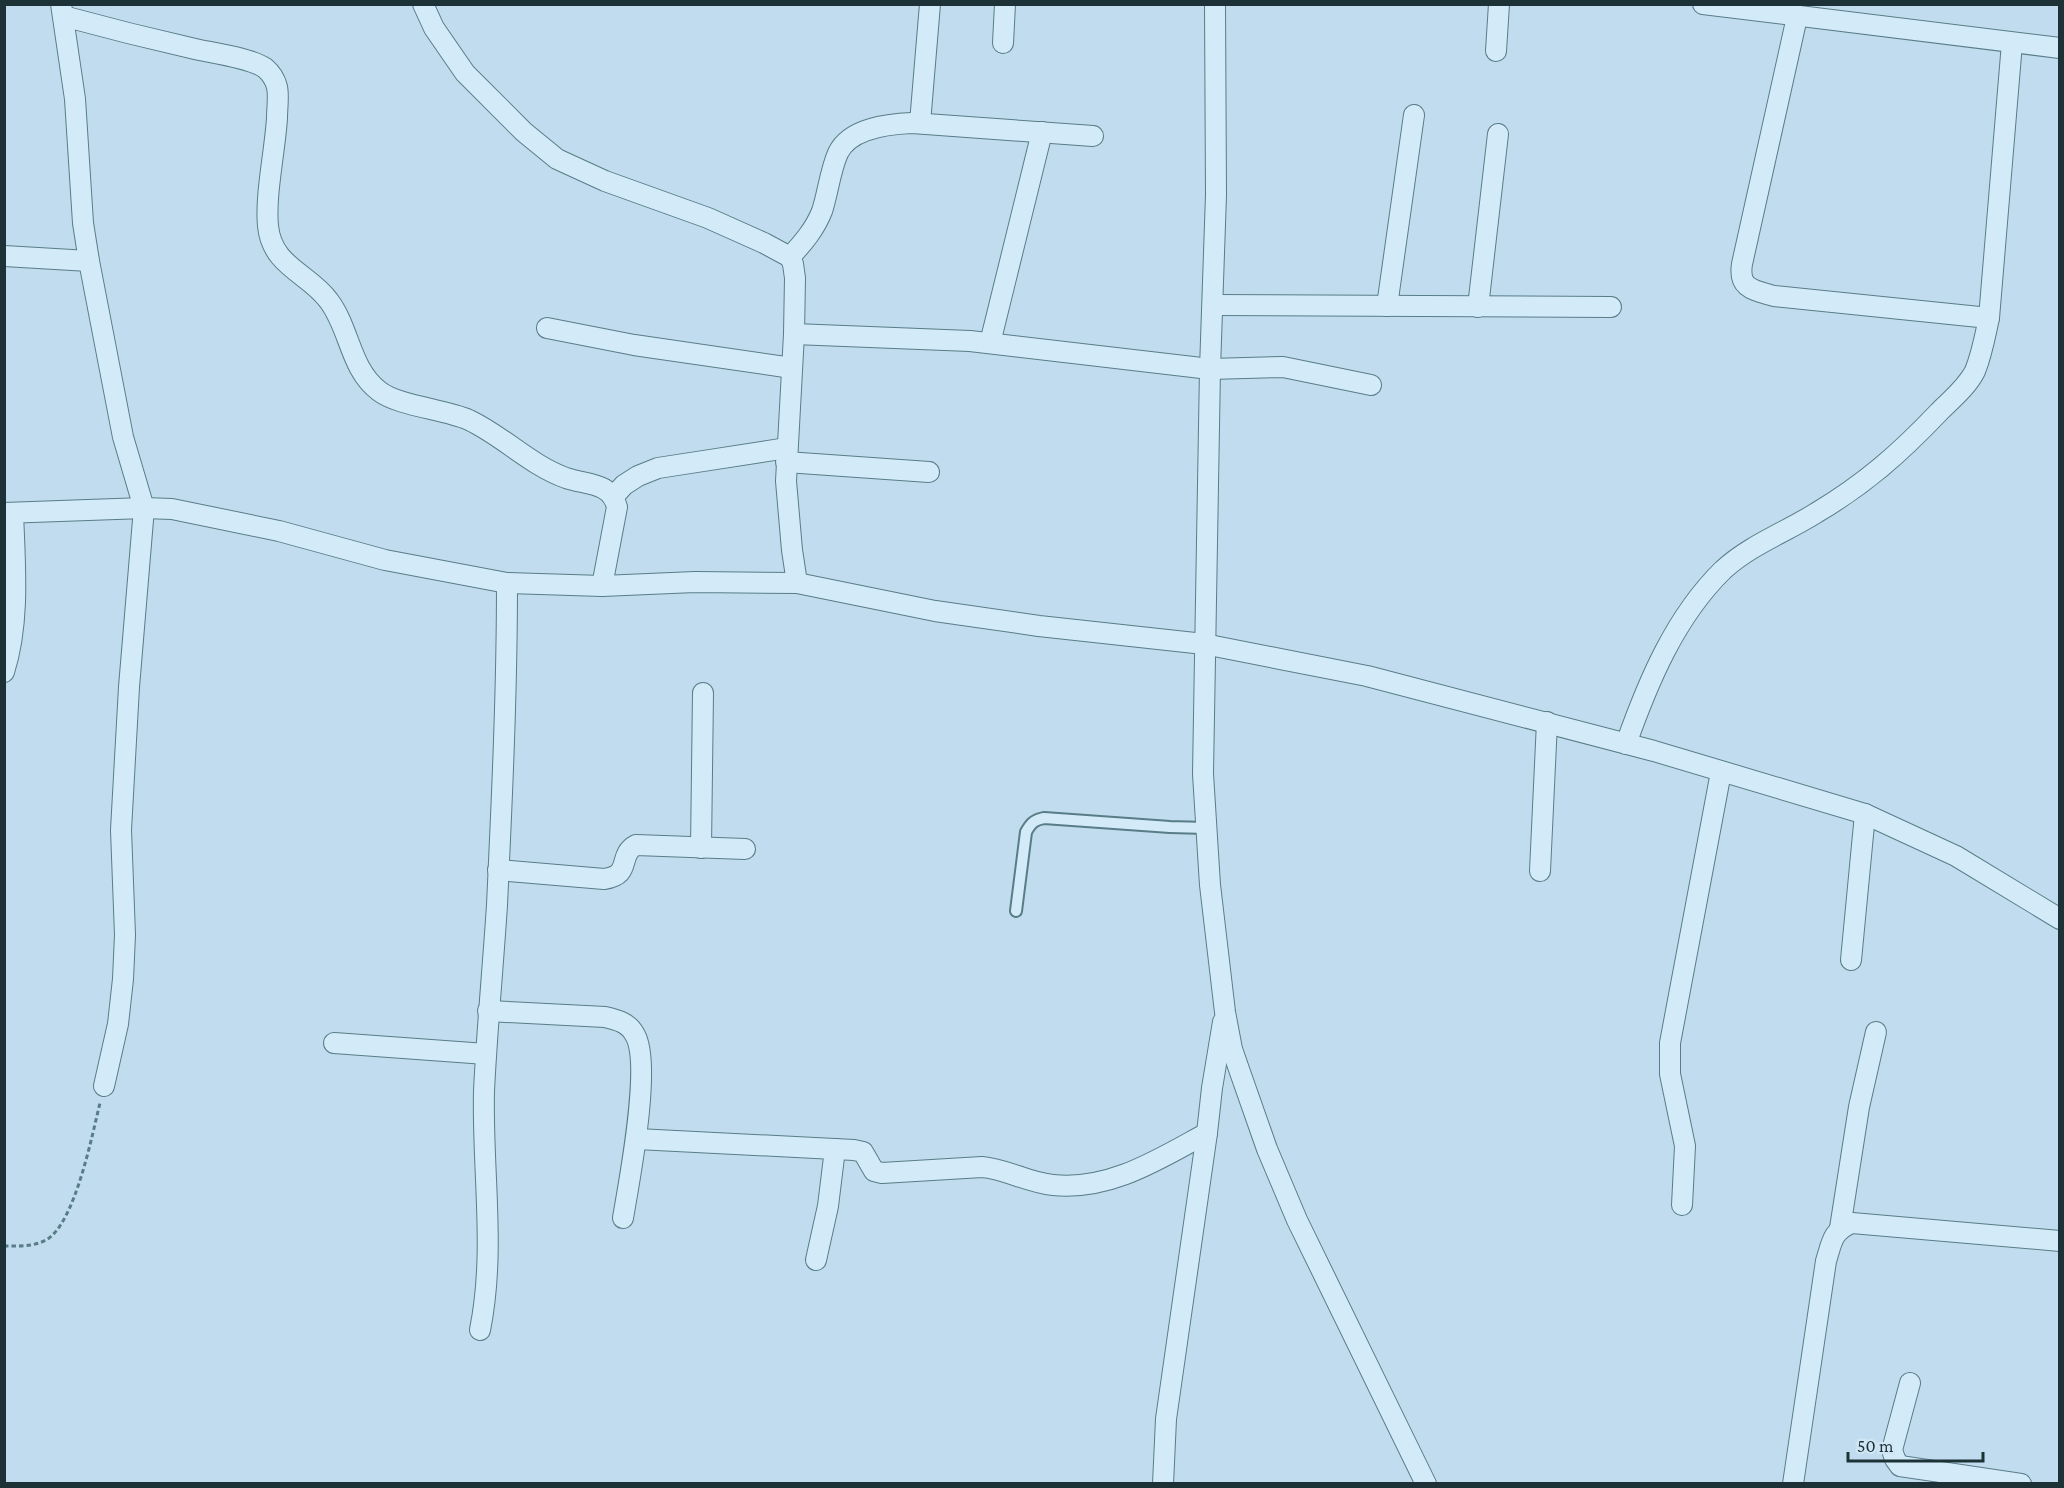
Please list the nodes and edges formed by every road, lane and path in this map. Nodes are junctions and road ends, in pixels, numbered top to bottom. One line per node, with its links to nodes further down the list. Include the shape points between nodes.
1 (423, 4): 19 (street, via 434,28 465,73 557,159 605,181 708,218)
2 (930, 4): 14 (street)
3 (1005, 4): 9 (street)
4 (1215, 4): 21 (street)
5 (1499, 4): 12 (street)
6 (1706, 5): 8 (street)
7 (62, 10): 20 (street, via 75,99); 34 (street, via 263,67 277,87 268,206 271,242 281,259 329,300 367,380 395,399 468,420 549,470 603,488)
8 (1787, 12): 10 (street); 25 (street, via 1740,275 1744,284 1774,296)
9 (1003, 43)
10 (2012, 43): 11 (street); 25 (street)
11 (2060, 48)
12 (1496, 51)
13 (1414, 115): 22 (street)
14 (920, 123): 15 (street); 19 (street, via 890,124 844,143 813,230)
15 (1042, 132): 17 (street); 28 (street)
16 (1498, 134): 23 (street)
17 (1093, 136)
18 (4, 256): 20 (street)
19 (790, 257): 27 (street, via 795,278)
20 (89, 261): 35 (street, via 123,437)
21 (1214, 305): 22 (street); 30 (street)
22 (1387, 306): 23 (street)
23 (1478, 307): 24 (street)
24 (1611, 307)
25 (1989, 318): 44 (street, via 1974,373 1895,457 1816,513 1745,553 1701,595 1679,625 1660,662)
26 (547, 328): 29 (street)
27 (794, 334): 28 (street); 29 (street)
28 (990, 343): 30 (street)
29 (792, 368): 32 (street)
30 (1210, 369): 31 (street, via 1283,367); 40 (street)
31 (1371, 385)
32 (786, 455): 33 (street); 34 (street, via 658,468 631,480); 38 (street)
33 (928, 472)
34 (614, 496): 39 (street, via 617,507)
35 (144, 508): 36 (street); 37 (street, via 229,520 386,560); 60 (street, via 121,830 123,979)
36 (9, 513): 41 (street, via 14,602)
37 (507, 583): 39 (street); 50 (street)
38 (797, 583): 39 (street); 40 (street, via 934,611)
39 (602, 586)
40 (1204, 644): 43 (street, via 1367,676); 47 (street)
41 (4, 672)
42 (703, 693): 48 (street)
43 (1546, 722): 44 (street); 51 (street)
44 (1626, 744): 45 (street)
45 (1721, 771): 46 (street); 64 (street, via 1670,1043 1670,1074 1685,1146)
46 (1865, 814): 53 (street, via 1956,856); 54 (street)
47 (1206, 828): 52 (lane, via 1036,820 1026,832); 56 (street)
48 (701, 848): 49 (street); 50 (street, via 636,845 627,853 621,873 614,878)
49 (745, 849)
50 (498, 870): 55 (street)
51 (1540, 871)
52 (1016, 911)
53 (2060, 919)
54 (1851, 960)
55 (488, 1011): 59 (street); 62 (street, via 605,1017 629,1025 640,1052)
56 (1225, 1012): 61 (street); 73 (street, via 1232,1049 1296,1220)
57 (1876, 1032): 66 (street, via 1849,1162)
58 (334, 1043): 59 (street)
59 (486, 1054): 70 (street, via 483,1122 489,1250)
60 (104, 1086): 68 (path, via 85,1164 61,1223 48,1239 36,1244)
61 (1207, 1133): 63 (street, via 1149,1164 1095,1185 1051,1185 982,1167 882,1173 874,1171 863,1152); 72 (street, via 1166,1419)
62 (637, 1139): 63 (street); 65 (street)
63 (835, 1149): 69 (street)
64 (1682, 1205)
65 (623, 1218)
66 (1840, 1228): 67 (street, via 1852,1223); 74 (street, via 1826,1261)
67 (2060, 1241)
68 (4, 1246)
69 (816, 1260)
70 (480, 1330)
71 (1910, 1383): 75 (street, via 1892,1450 1900,1466)
72 (1163, 1484)
73 (1426, 1484)
74 (1793, 1484)
75 (2021, 1484)

